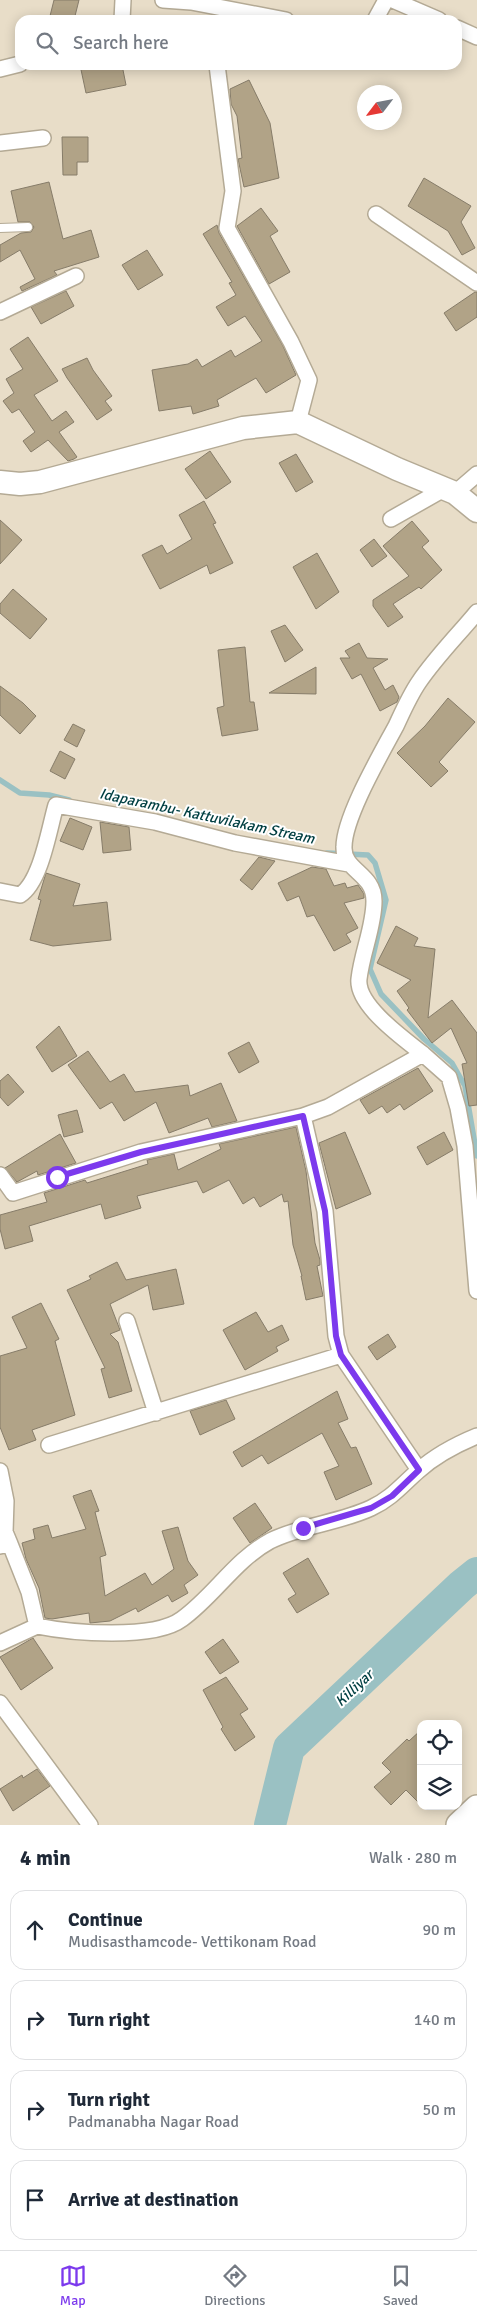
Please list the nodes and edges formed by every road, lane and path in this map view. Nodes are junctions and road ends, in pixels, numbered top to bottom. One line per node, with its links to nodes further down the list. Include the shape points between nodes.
1 (124, 0): 7 (street)
2 (163, 0): 6 (street, via 191,2)
3 (386, 0): 9 (street)
4 (393, 0): 10 (street)
5 (247, 6): 6 (street); 8 (street)
6 (210, 13)
7 (122, 15)
8 (272, 15)
9 (378, 15)
10 (428, 15)
11 (462, 30): 12 (street)
12 (477, 37)
13 (15, 66): 14 (street)
14 (0, 70)
15 (218, 70): 24 (street, via 233,191 227,228 291,342 308,380)
16 (43, 138): 17 (street)
17 (0, 143)
18 (376, 214): 22 (street)
19 (28, 227): 20 (lane)
20 (0, 228)
21 (76, 276): 23 (street)
22 (477, 283)
23 (0, 312)
24 (298, 422): 26 (street, via 243,428 40,482); 27 (street)
25 (477, 474): 27 (street)
26 (0, 482)
27 (450, 491): 28 (street); 29 (street)
28 (477, 511)
29 (391, 519)
30 (477, 612): 31 (street, via 418,683 357,801)
31 (347, 858): 32 (street, via 235,843 155,822 56,805 34,880 20,895); 33 (street, via 368,880 374,899 359,979 360,990 375,1013)
32 (0, 891)
33 (424, 1054): 34 (street, via 328,1107); 36 (street, via 449,1077 458,1108 465,1146)
34 (303, 1116): 35 (street, via 141,1152 13,1193); 38 (street, via 325,1211 336,1336)
35 (0, 1174)
36 (477, 1291)
37 (127, 1321): 39 (street)
38 (341, 1355): 39 (street); 42 (street)
39 (156, 1413): 41 (street)
40 (477, 1436): 42 (street, via 452,1446)
41 (49, 1445)
42 (419, 1470): 45 (street, via 392,1496 371,1508 270,1541 245,1558 182,1620 163,1628 102,1633)
43 (0, 1471): 44 (street, via 6,1501)
44 (5, 1545): 45 (street, via 29,1592)
45 (37, 1626): 46 (street)
46 (0, 1643)
47 (0, 1703): 49 (street)
48 (477, 1808): 50 (main road)
49 (90, 1825)
50 (459, 1825)

